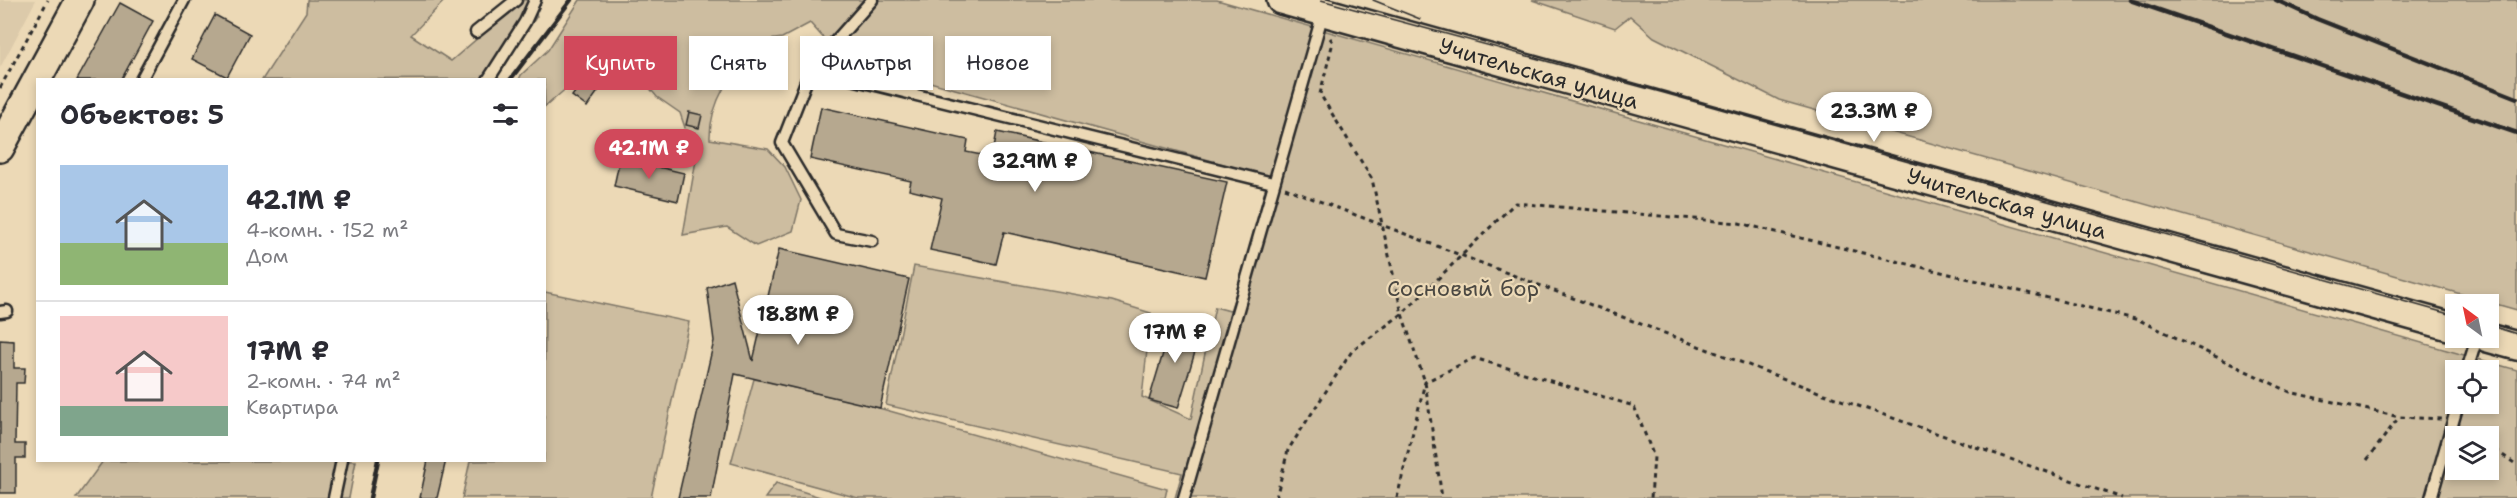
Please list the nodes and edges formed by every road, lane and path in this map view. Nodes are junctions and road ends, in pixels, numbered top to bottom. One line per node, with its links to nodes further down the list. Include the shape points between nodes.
1 (48, 0): 14 (path)
2 (81, 0): 11 (main road)
3 (184, 0): 12 (lane)
4 (516, 0): 9 (lane)
5 (535, 0): 13 (lane)
6 (872, 0): 10 (lane)
7 (1281, 0): 8 (main road, Учительская улица)
8 (1321, 19): 19 (lane); 20 (path, via 1333,42 1320,94 1372,179); 24 (main road, Учительская улица)
9 (476, 32)
10 (840, 36)
11 (42, 78)
12 (142, 78)
13 (489, 78)
14 (0, 88)
15 (803, 90): 21 (lane, via 782,143 836,234)
16 (896, 90): 19 (lane)
17 (34, 95): 18 (main road)
18 (0, 148)
19 (1273, 183): 20 (path); 36 (lane)
20 (1383, 225): 22 (path); 23 (path)
21 (872, 241)
22 (1463, 255): 23 (path); 29 (path, via 1515,203 1739,223 2139,320 2290,392); 41 (path, via 1824,394)
23 (1402, 314): 27 (path); 37 (path, via 1352,351 1288,450)
24 (2445, 325)
25 (2499, 341): 26 (main road)
26 (2517, 346)
27 (1425, 382): 38 (path); 39 (path); 40 (path, via 1474,358 1634,406 1654,457)
28 (2455, 414): 30 (lane)
29 (2399, 417): 30 (path); 32 (path)
30 (2453, 419): 42 (lane)
31 (2499, 453): 34 (path)
32 (2367, 460)
33 (342, 462): 35 (lane)
34 (2517, 465)
35 (334, 498)
36 (1184, 498)
37 (1276, 498)
38 (1397, 498)
39 (1442, 498)
40 (1651, 498)
41 (2122, 498)
42 (2431, 498)

